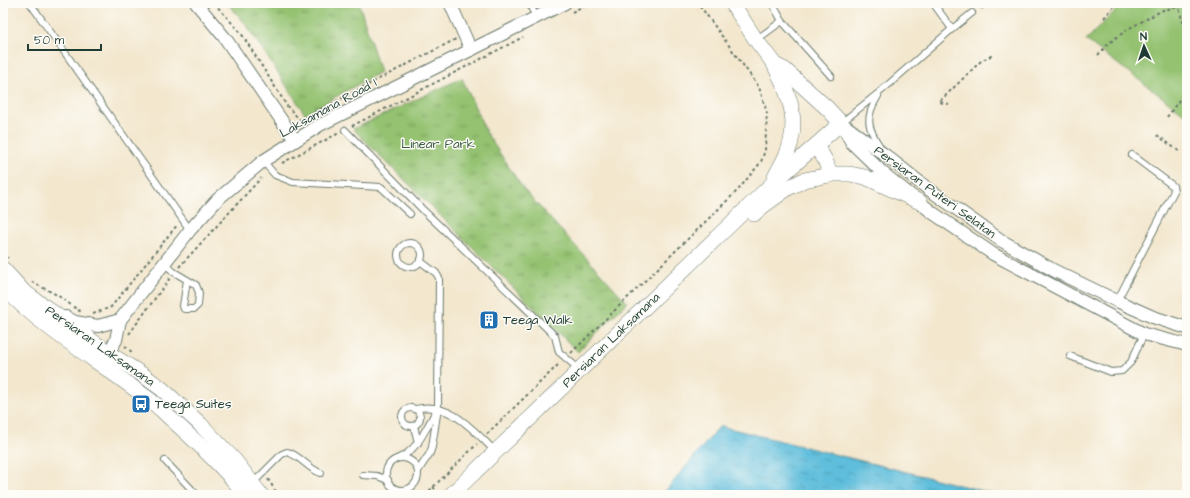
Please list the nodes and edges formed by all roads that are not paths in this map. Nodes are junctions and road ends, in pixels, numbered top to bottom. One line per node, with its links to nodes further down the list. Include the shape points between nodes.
1 (30, 3): 29 (lane)
2 (196, 3): 20 (street, via 225,38)
3 (450, 3): 14 (street)
4 (529, 3): 10 (lane)
5 (732, 3): 13 (street, Persiaran Puteri Selatan)
6 (772, 3): 11 (lane)
7 (933, 3): 12 (lane)
8 (565, 9): 10 (street, Laksamana Road 1)
9 (972, 14): 12 (lane)
10 (536, 18): 14 (street, Laksamana Road 1)
11 (782, 21): 13 (lane); 16 (lane)
12 (952, 29): 17 (lane)
13 (756, 40): 15 (street, Persiaran Puteri Selatan)
14 (471, 50): 20 (street, Laksamana Road 1)
15 (775, 65): 18 (street, Persiaran Puteri Selatan, via 790,75); 26 (street, via 786,88 793,121 787,153)
16 (832, 76)
17 (881, 91): 18 (lane); 22 (lane, via 872,106 869,125)
18 (842, 123): 21 (street, Persiaran Laksamana); 22 (street, Persiaran Puteri Selatan); 27 (street, Persiaran Puteri Selatan, via 852,143 884,174)
19 (345, 130): 44 (lane, via 423,210 555,336 559,352)
20 (295, 140): 24 (street, Laksamana Road 1)
21 (815, 147): 25 (street, via 826,159); 26 (street, Persiaran Laksamana)
22 (885, 155): 36 (street, Persiaran Puteri Selatan, via 1002,241 1055,271)
23 (1132, 155): 36 (lane, via 1173,186 1174,191)
24 (266, 166): 28 (lane, via 279,177 293,182 381,187); 29 (street, Laksamana Road 1, via 218,200)
25 (830, 175): 27 (street, via 850,174 865,177); 61 (street, via 804,180 763,206)
26 (771, 185): 44 (street, Persiaran Laksamana)
27 (920, 202): 40 (street, Persiaran Puteri Selatan, via 993,254)
28 (410, 214)
29 (190, 230): 31 (street, Laksamana Road 1)
30 (420, 261): 45 (lane, via 439,278)
31 (165, 264): 33 (lane); 38 (street, Laksamana Road 1)
32 (6, 265): 34 (street, Persiaran Laksamana)
33 (187, 280): 33 (lane, via 198,288 198,305 194,309 184,309 183,306)
34 (26, 286): 38 (street, via 75,322 98,326); 42 (street, Persiaran Laksamana)
35 (3, 287): 56 (street, Persiaran Laksamana, via 34,317 144,395 191,436 216,462)
36 (1117, 301): 37 (street, Persiaran Puteri Selatan)
37 (1153, 317): 39 (street, Persiaran Puteri Selatan); 40 (street)
38 (120, 320): 42 (street, via 116,340)
39 (1187, 328)
40 (1144, 334): 41 (street, Persiaran Puteri Selatan); 43 (lane, via 1131,362 1122,371 1111,372)
41 (1187, 345)
42 (109, 352): 56 (street, Persiaran Laksamana, via 149,380 200,424)
43 (1070, 356)
44 (580, 370): 49 (street, Persiaran Laksamana)
45 (438, 408): 46 (lane); 48 (lane); 49 (lane, via 458,417); 52 (lane, via 432,447)
46 (416, 409): 47 (lane, via 420,414 420,420); 47 (lane, via 407,409 402,416 405,424)
47 (414, 426): 48 (lane)
48 (418, 443): 50 (lane, via 406,455)
49 (496, 452): 60 (street, Persiaran Laksamana)
50 (395, 460): 52 (lane, via 409,460); 55 (lane, via 386,471)
51 (165, 461): 58 (lane)
52 (418, 471): 57 (lane, via 411,486 403,490)
53 (321, 473): 56 (lane, via 287,452 282,454)
54 (363, 475): 55 (lane)
55 (388, 480): 57 (lane)
56 (256, 487)
57 (394, 488): 59 (lane)
58 (197, 495)
59 (396, 495)
60 (451, 495)
61 (464, 495)

